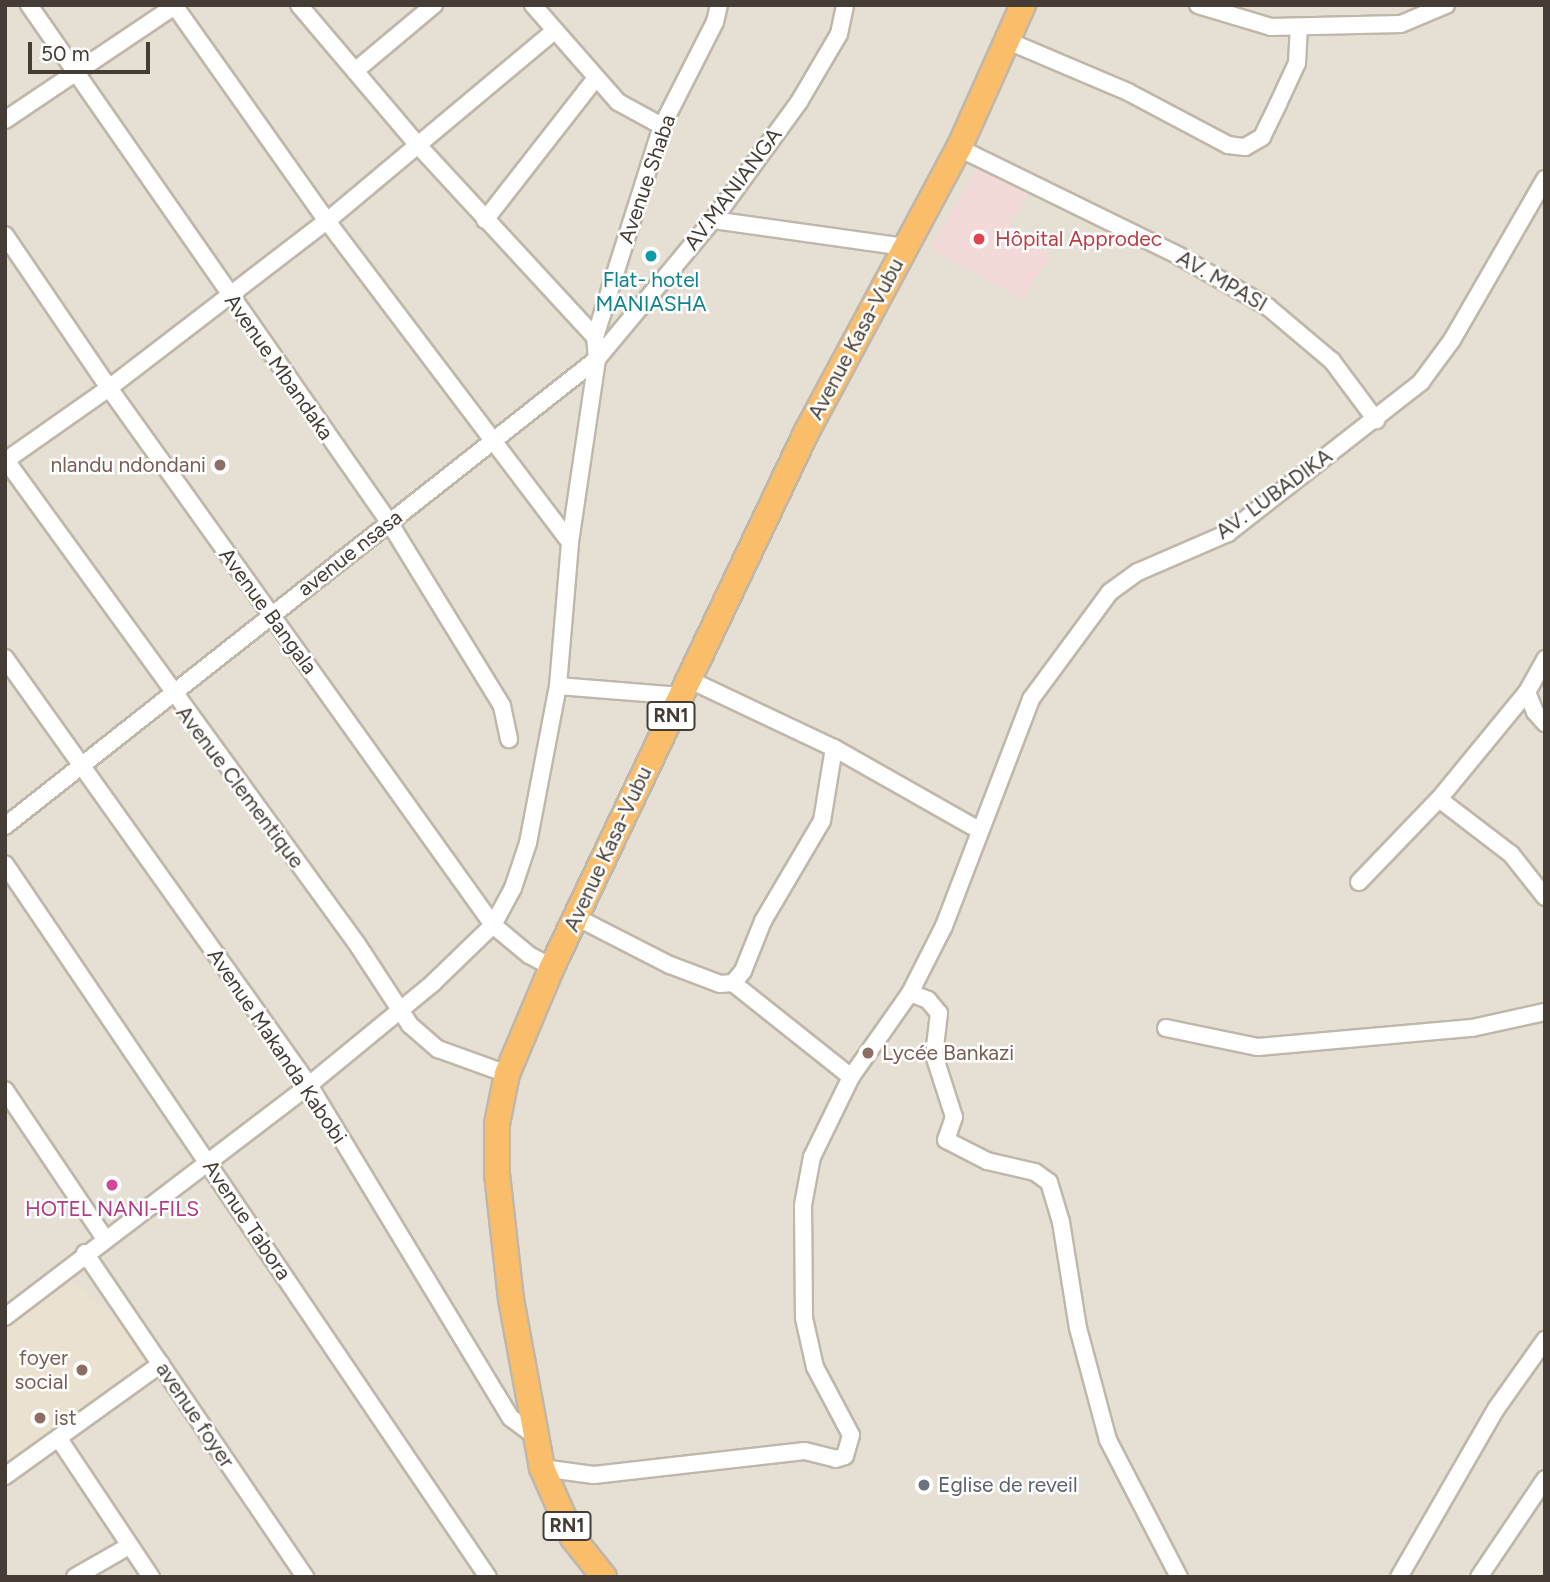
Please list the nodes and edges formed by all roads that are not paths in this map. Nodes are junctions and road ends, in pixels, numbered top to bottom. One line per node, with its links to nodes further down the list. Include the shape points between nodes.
1 (29, 5): 16 (street, Avenue Mbandaka)
2 (299, 5): 15 (street)
3 (434, 5): 15 (street)
4 (533, 5): 13 (street)
5 (719, 5): 19 (street, Avenue Shaba, via 715,22)
6 (845, 5): 24 (street, AV.MANIANGA, via 839,34 799,102)
7 (1023, 5): 14 (highway, Avenue Kasa-Vubu / RN1)
8 (1198, 5): 11 (street)
9 (1446, 5): 12 (street, via 1401,24)
10 (175, 6): 16 (street); 25 (street)
11 (1216, 9): 12 (street, via 1271,27)
12 (1299, 27): 14 (street, via 1297,62 1279,104 1262,137 1245,147 1228,145 1128,92)
13 (553, 32): 17 (street); 20 (street)
14 (1008, 41): 21 (highway, Avenue Kasa-Vubu / RN1)
15 (355, 71): 20 (street)
16 (74, 74): 18 (street); 28 (street, Avenue Mbandaka)
17 (595, 79): 19 (street, via 618,102); 23 (street)
18 (5, 120)
19 (662, 126): 29 (street, Avenue Shaba)
20 (416, 143): 23 (street); 25 (street)
21 (959, 148): 27 (highway, Avenue Kasa-Vubu / RN1); 32 (street, AV. MPASI, via 1179,256 1268,307 1332,361)
22 (1544, 182): 32 (street, AV. LUBADIKA, via 1452,340 1421,382)
23 (485, 220): 29 (street)
24 (713, 220): 27 (street); 30 (street, AV.MANIANGA)
25 (327, 221): 28 (street); 33 (street)
26 (5, 235): 31 (street, Avenue Bangala)
27 (904, 247): 41 (highway, Avenue Kasa-Vubu / RN1, via 807,431)
28 (229, 296): 31 (street); 35 (street, Avenue Mbandaka)
29 (595, 337): 30 (street, Avenue Shaba)
30 (597, 359): 33 (street, avenue nsasa); 36 (street, Avenue Shaba)
31 (109, 388): 34 (street); 37 (street, Avenue Bangala)
32 (1376, 419): 50 (street, AV. LUBADIKA, via 1280,488 1227,533 1138,572 1110,593 1031,699)
33 (494, 443): 35 (street, avenue nsasa); 36 (street)
34 (6, 460): 43 (street, Avenue Clementique)
35 (389, 522): 37 (street, avenue nsasa); 45 (street, Avenue Mbandaka, via 502,706)
36 (570, 542): 40 (street, Avenue Shaba)
37 (270, 615): 43 (street, avenue nsasa); 55 (street, Avenue Bangala)
38 (5, 657): 47 (street, Avenue Makanda Kabobi)
39 (1545, 659): 42 (street)
40 (558, 686): 41 (street); 55 (street, Avenue Shaba, via 528,843 513,888)
41 (685, 688): 46 (street); 54 (highway, Avenue Kasa-Vubu / RN1)
42 (1527, 692): 44 (street); 48 (street)
43 (172, 695): 47 (street, avenue nsasa); 59 (street, Avenue Clementique, via 356,944)
44 (1545, 723)
45 (509, 739)
46 (834, 748): 50 (street); 57 (street, via 822,821 763,921 743,971)
47 (81, 765): 49 (street, avenue nsasa); 64 (street, Avenue Makanda Kabobi)
48 (1439, 799): 52 (street); 53 (street, via 1511,854)
49 (5, 826)
50 (979, 830): 58 (street, AV. LUBADIKA, via 944,926)
51 (5, 864): 66 (street, Avenue Tabora)
52 (1359, 882)
53 (1545, 897)
54 (576, 916): 56 (highway, Avenue Kasa-Vubu / RN1); 57 (street, via 670,965 720,984)
55 (493, 925): 56 (street, Avenue Bangala, via 519,948); 59 (street, Avenue Shaba, via 433,983)
56 (552, 967): 62 (highway, Avenue Kasa-Vubu / RN1)
57 (733, 983): 63 (street)
58 (910, 993): 63 (street, AV. LUBADIKA); 83 (street, via 928,1000 939,1013 934,1055 954,1117 946,1139 987,1161 1035,1172 1049,1182 1061,1222 1078,1328 1108,1440)
59 (398, 1009): 62 (street, Avenue Clementique, via 438,1049); 64 (street, Avenue Shaba)
60 (1545, 1012): 61 (street, via 1472,1028 1258,1047)
61 (1166, 1028)
62 (508, 1074): 72 (highway, Avenue Kasa-Vubu / RN1, via 497,1124 497,1175 511,1299)
63 (851, 1077): 74 (street, AV. LUBADIKA, via 812,1157 803,1205 801,1262 804,1318 815,1367 851,1435 845,1456 836,1459 806,1451 594,1475)
64 (309, 1085): 66 (street, Avenue Shaba); 72 (street, Avenue Makanda Kabobi, via 510,1418)
65 (5, 1090): 67 (street)
66 (208, 1161): 67 (street, Avenue Shaba); 81 (street, Avenue Tabora)
67 (106, 1239): 68 (street, Avenue Shaba)
68 (85, 1254): 69 (street, Avenue Shaba); 71 (street, avenue foyer)
69 (5, 1317)
70 (1545, 1340): 84 (street, via 1496,1409)
71 (161, 1364): 73 (street); 80 (street, avenue foyer)
72 (538, 1438): 74 (highway, Avenue Kasa-Vubu / RN1)
73 (59, 1439): 75 (street); 77 (street)
74 (542, 1468): 82 (highway, RN1, via 573,1538)
75 (5, 1476)
76 (1545, 1479): 85 (street)
77 (129, 1546): 78 (street); 79 (street)
78 (75, 1577)
79 (151, 1577)
80 (304, 1577)
81 (488, 1577)
82 (604, 1577)
83 (1179, 1577)
84 (1399, 1577)
85 (1479, 1577)

